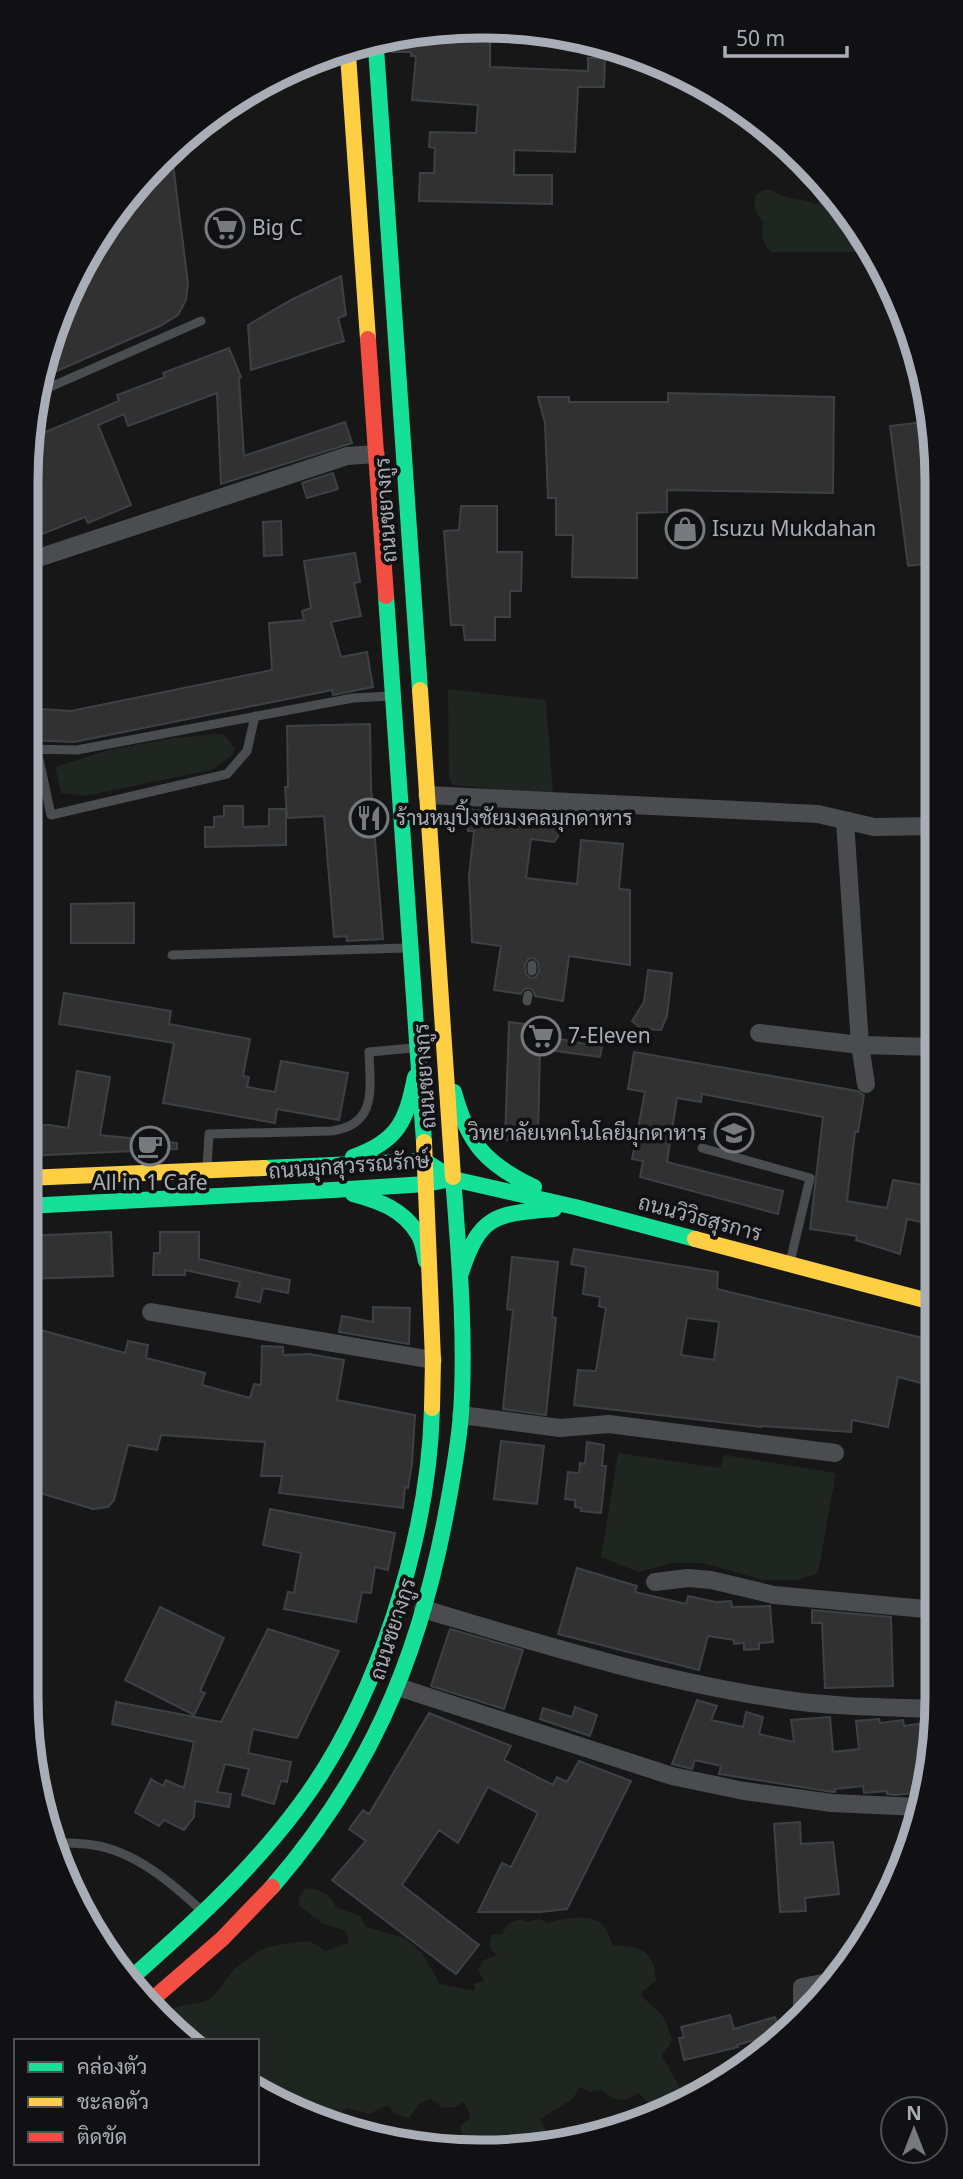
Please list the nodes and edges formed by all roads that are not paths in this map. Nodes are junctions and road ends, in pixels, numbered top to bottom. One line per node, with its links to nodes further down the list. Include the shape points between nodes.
1 (376, 52): 3 (main road, ถนนชยางกูร)
2 (348, 59): 4 (main road, ถนนชยางกูร)
3 (386, 215): 4 (main road); 13 (main road, ถนนชยางกูร)
4 (359, 217): 7 (main road, ถนนชยางกูร)
5 (201, 321): 6 (lane)
6 (49, 388)
7 (376, 454): 8 (street, via 347,456); 9 (main road, ถนนชยางกูร)
8 (38, 558)
9 (391, 696): 10 (lane, via 353,698); 16 (main road, ถนนชยางกูร)
10 (255, 716): 11 (lane, via 77,750); 12 (lane, via 247,751 228,774 51,815)
11 (38, 750)
12 (38, 771)
13 (427, 795): 14 (street, via 818,814); 22 (main road, ถนนชยางกูร)
14 (845, 821): 15 (street, via 874,827); 19 (street)
15 (925, 826)
16 (409, 947): 17 (lane); 21 (main road, ถนนชยางกูร)
17 (172, 954)
18 (759, 1032): 19 (street)
19 (860, 1045): 20 (street); 23 (street)
20 (925, 1047)
21 (416, 1054): 25 (main road, ถนนชยางกูร); 26 (main road, via 411,1098 392,1137 377,1149); 27 (lane, via 369,1052 371,1095 368,1107 353,1124 331,1130 209,1134)
22 (445, 1056): 29 (main road, ถนนชยางกูร); 33 (main road, via 471,1141 509,1176)
23 (866, 1084)
24 (702, 1148): 34 (lane, via 810,1178)
25 (425, 1161): 26 (main road, ถนนมุกสุวรรณรักษ์); 29 (main road, ถนนมุกสุวรรณรักษ์); 30 (main road, ถนนชยางกูร)
26 (328, 1164): 27 (main road, ถนนมุกสุวรรณรักษ์)
27 (207, 1169): 28 (main road, ถนนมุกสุวรรณรักษ์)
28 (38, 1177)
29 (453, 1179): 30 (main road, ถนนมุกสุวรรณรักษ์); 33 (main road, ถนนวิวิธสุรการ); 35 (main road, ถนนชยางกูร)
30 (426, 1184): 31 (main road, ถนนมุกสุวรรณรักษ์); 36 (main road, ถนนชยางกูร)
31 (333, 1190): 32 (main road, ถนนมุกสุวรรณรักษ์); 36 (main road, via 381,1200 401,1214 419,1234)
32 (38, 1205)
33 (575, 1207): 34 (main road, ถนนวิวิธสุรการ); 35 (main road, via 509,1213 485,1222 474,1235)
34 (790, 1264): 37 (main road, ถนนวิวิธสุรการ)
35 (460, 1275): 40 (main road, ถนนชยางกูร)
36 (431, 1279): 39 (main road, ถนนชยางกูร)
37 (925, 1300)
38 (151, 1312): 39 (street)
39 (433, 1360): 49 (main road, ถนนชยางกูร, via 426,1485 398,1601 369,1680 342,1738 300,1805)
40 (461, 1415): 41 (street, via 560,1428 609,1424); 43 (main road, ถนนชยางกูร, via 439,1547)
41 (835, 1453)
42 (654, 1582): 44 (street, via 711,1580 774,1595)
43 (423, 1609): 45 (main road, ถนนชยางกูร); 46 (street, via 622,1666 781,1700)
44 (925, 1609)
45 (398, 1686): 47 (street, via 672,1776 832,1804); 52 (main road, ถนนชยางกูร, via 327,1817 264,1897)
46 (925, 1708)
47 (910, 1807)
48 (63, 1843): 49 (lane, via 94,1845 128,1856 174,1885)
49 (205, 1913): 50 (main road, ถนนชยางกูร)
50 (136, 1974)
51 (820, 1984): 53 (street, via 802,1987)
52 (155, 1997)
53 (802, 2004)

